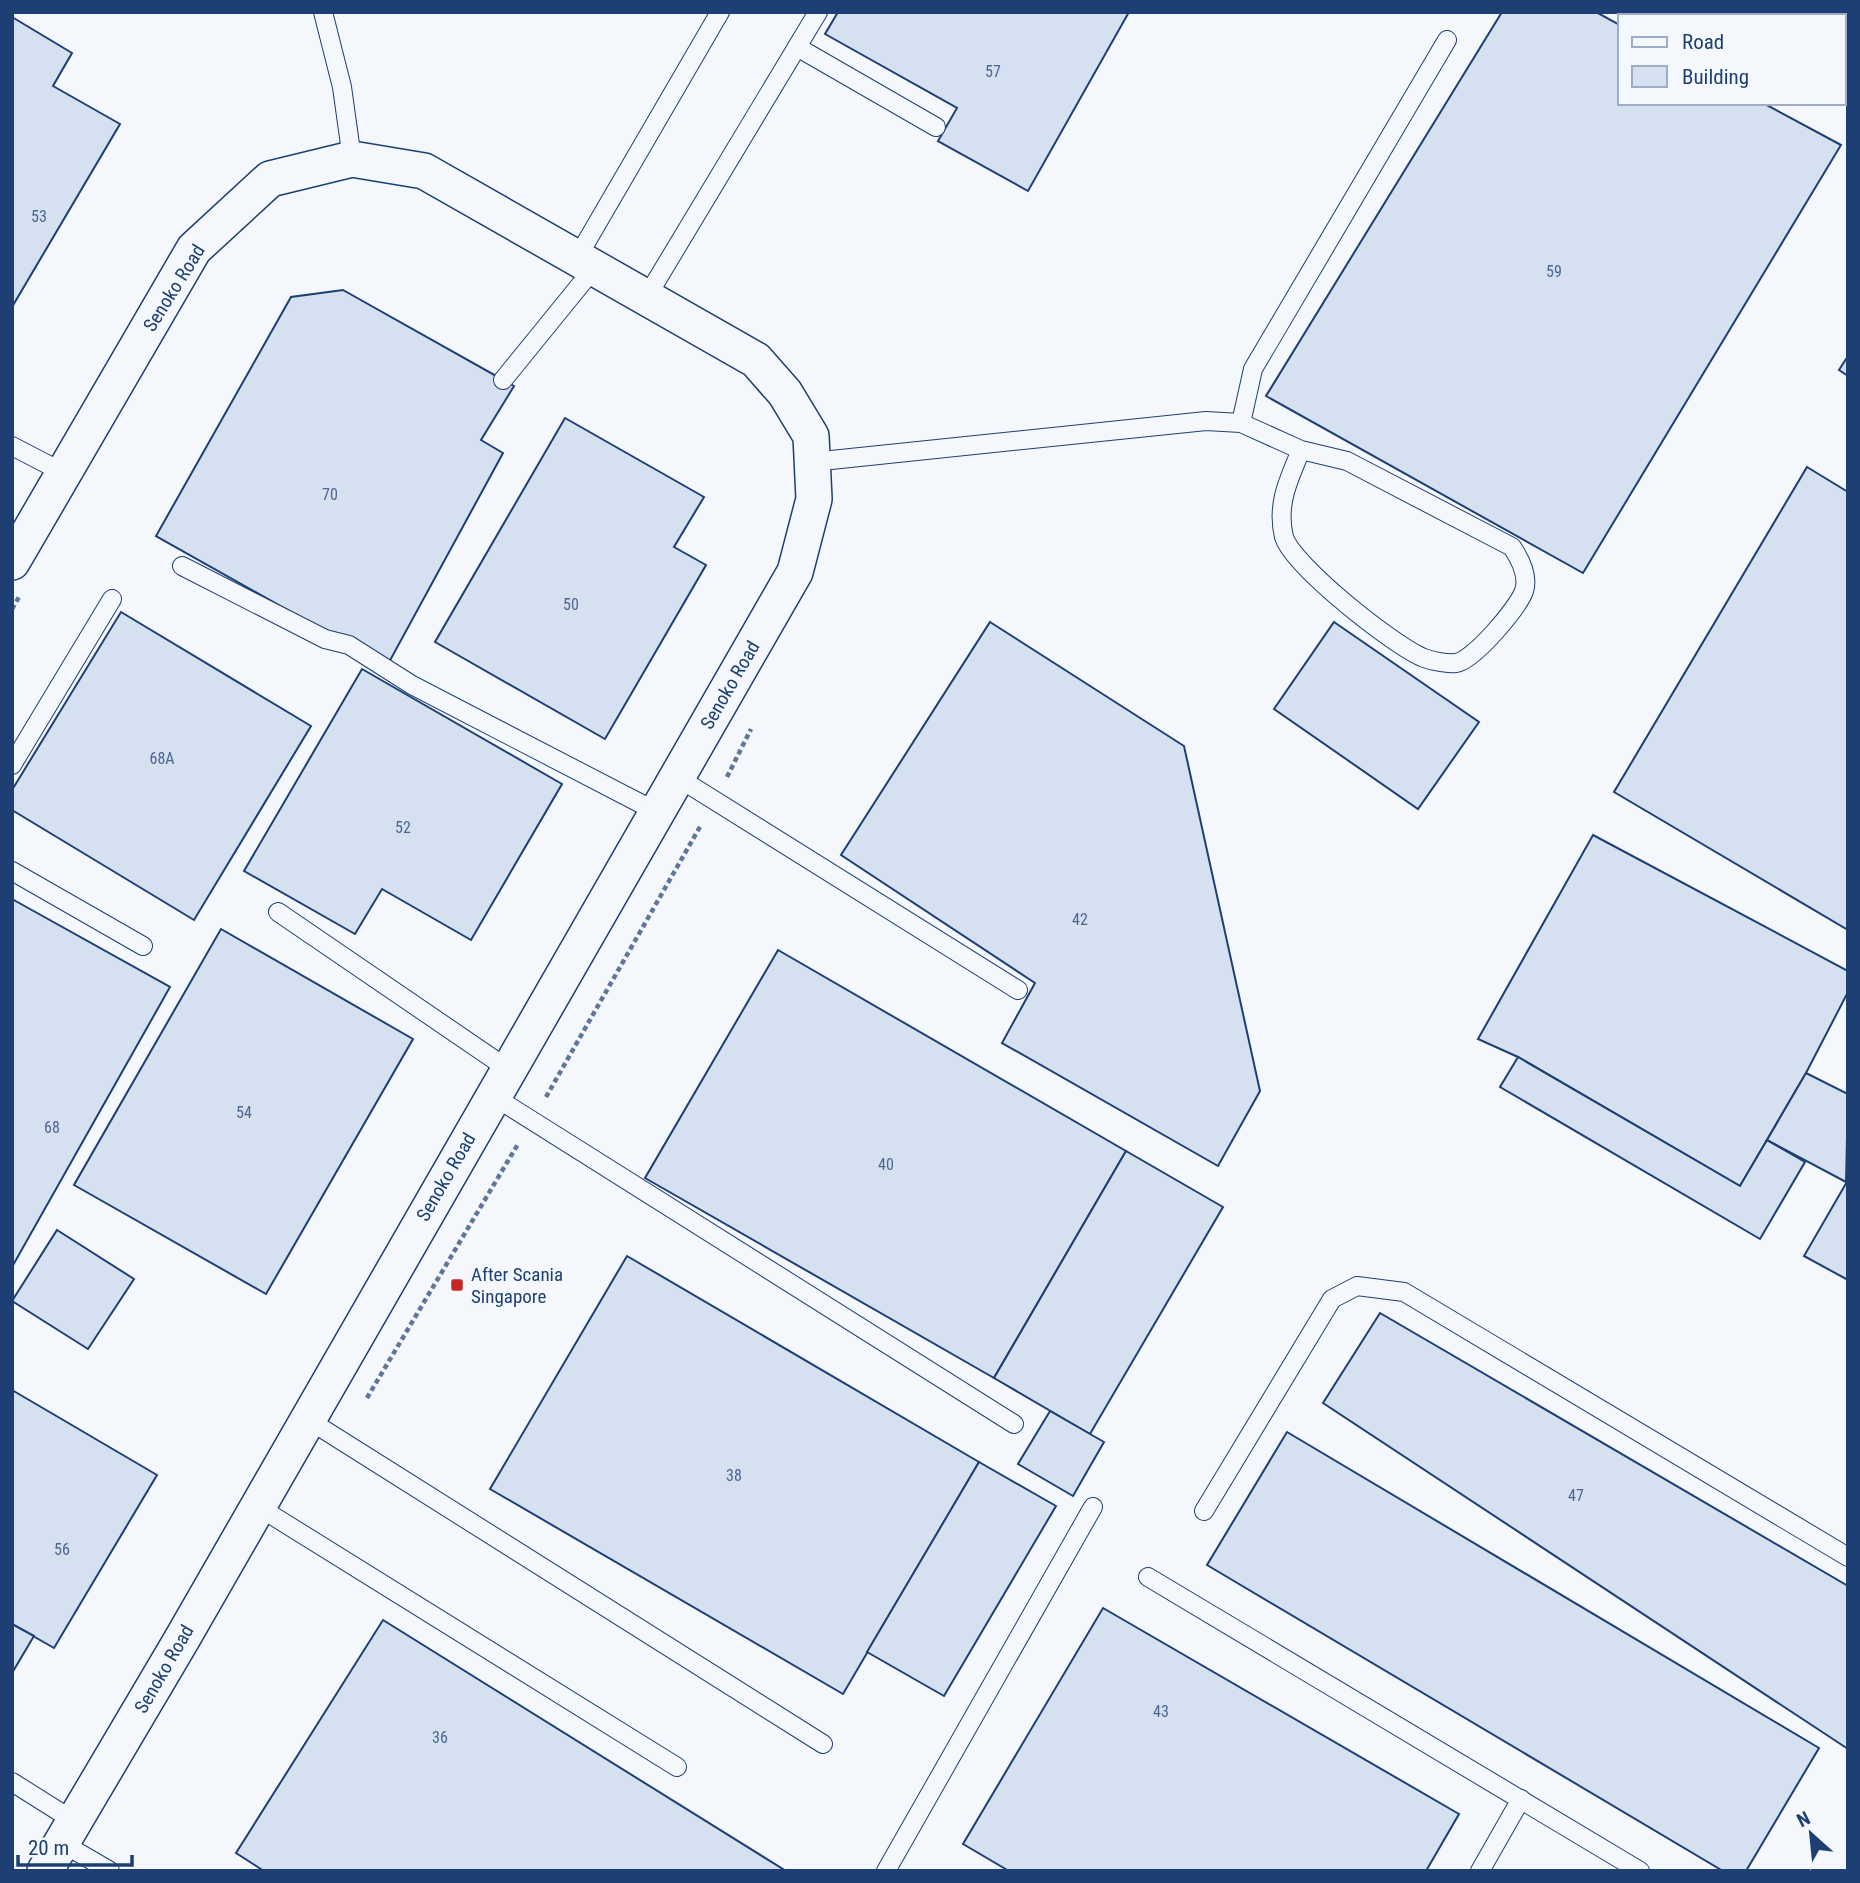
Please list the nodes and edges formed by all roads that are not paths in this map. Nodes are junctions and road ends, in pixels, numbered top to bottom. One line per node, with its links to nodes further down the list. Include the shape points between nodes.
1 (323, 12): 7 (lane, via 342,87)
2 (720, 12): 8 (lane)
3 (818, 12): 5 (lane)
4 (1447, 40): 11 (lane, via 1253,369)
5 (797, 47): 6 (lane); 9 (lane)
6 (936, 127)
7 (352, 159): 8 (street, Senoko Road, via 424,171); 15 (street, Senoko Road, via 270,179 194,249)
8 (585, 263): 9 (street, Senoko Road); 10 (lane)
9 (646, 298): 14 (street, Senoko Road, via 756,360 786,393 811,436)
10 (503, 380)
11 (1241, 423): 13 (lane); 14 (lane, via 1206,421)
12 (12, 446): 15 (lane)
13 (1301, 450): 13 (lane, via 1348,461 1512,547 1522,562 1525,589 1472,656 1456,663 1426,659 1397,644 1307,569 1285,539 1280,502)
14 (812, 462): 20 (street, Senoko Road, via 814,499 795,572)
15 (64, 473): 17 (street, Senoko Road)
16 (182, 566): 21 (lane, via 325,639 349,645 412,685)
17 (19, 574)
18 (112, 599): 19 (lane)
19 (12, 765)
20 (677, 776): 21 (street, Senoko Road); 25 (lane)
21 (657, 812): 26 (street, Senoko Road)
22 (12, 871): 24 (lane)
23 (278, 912): 26 (lane)
24 (143, 946)
25 (1018, 990)
26 (501, 1082): 27 (street, Senoko Road); 28 (lane, via 533,1120)
27 (307, 1419): 29 (street, Senoko Road); 34 (lane)
28 (1014, 1424)
29 (257, 1506): 35 (lane); 38 (street, Senoko Road)
30 (1093, 1507): 40 (lane)
31 (1204, 1511): 32 (lane, via 1332,1299 1357,1286 1404,1292)
32 (1848, 1557)
33 (1148, 1577): 37 (lane)
34 (823, 1744)
35 (677, 1768)
36 (12, 1782): 38 (lane)
37 (1521, 1799): 41 (lane); 42 (lane)
38 (60, 1845): 39 (lane)
39 (110, 1871)
40 (886, 1871)
41 (1480, 1871)
42 (1640, 1871)

